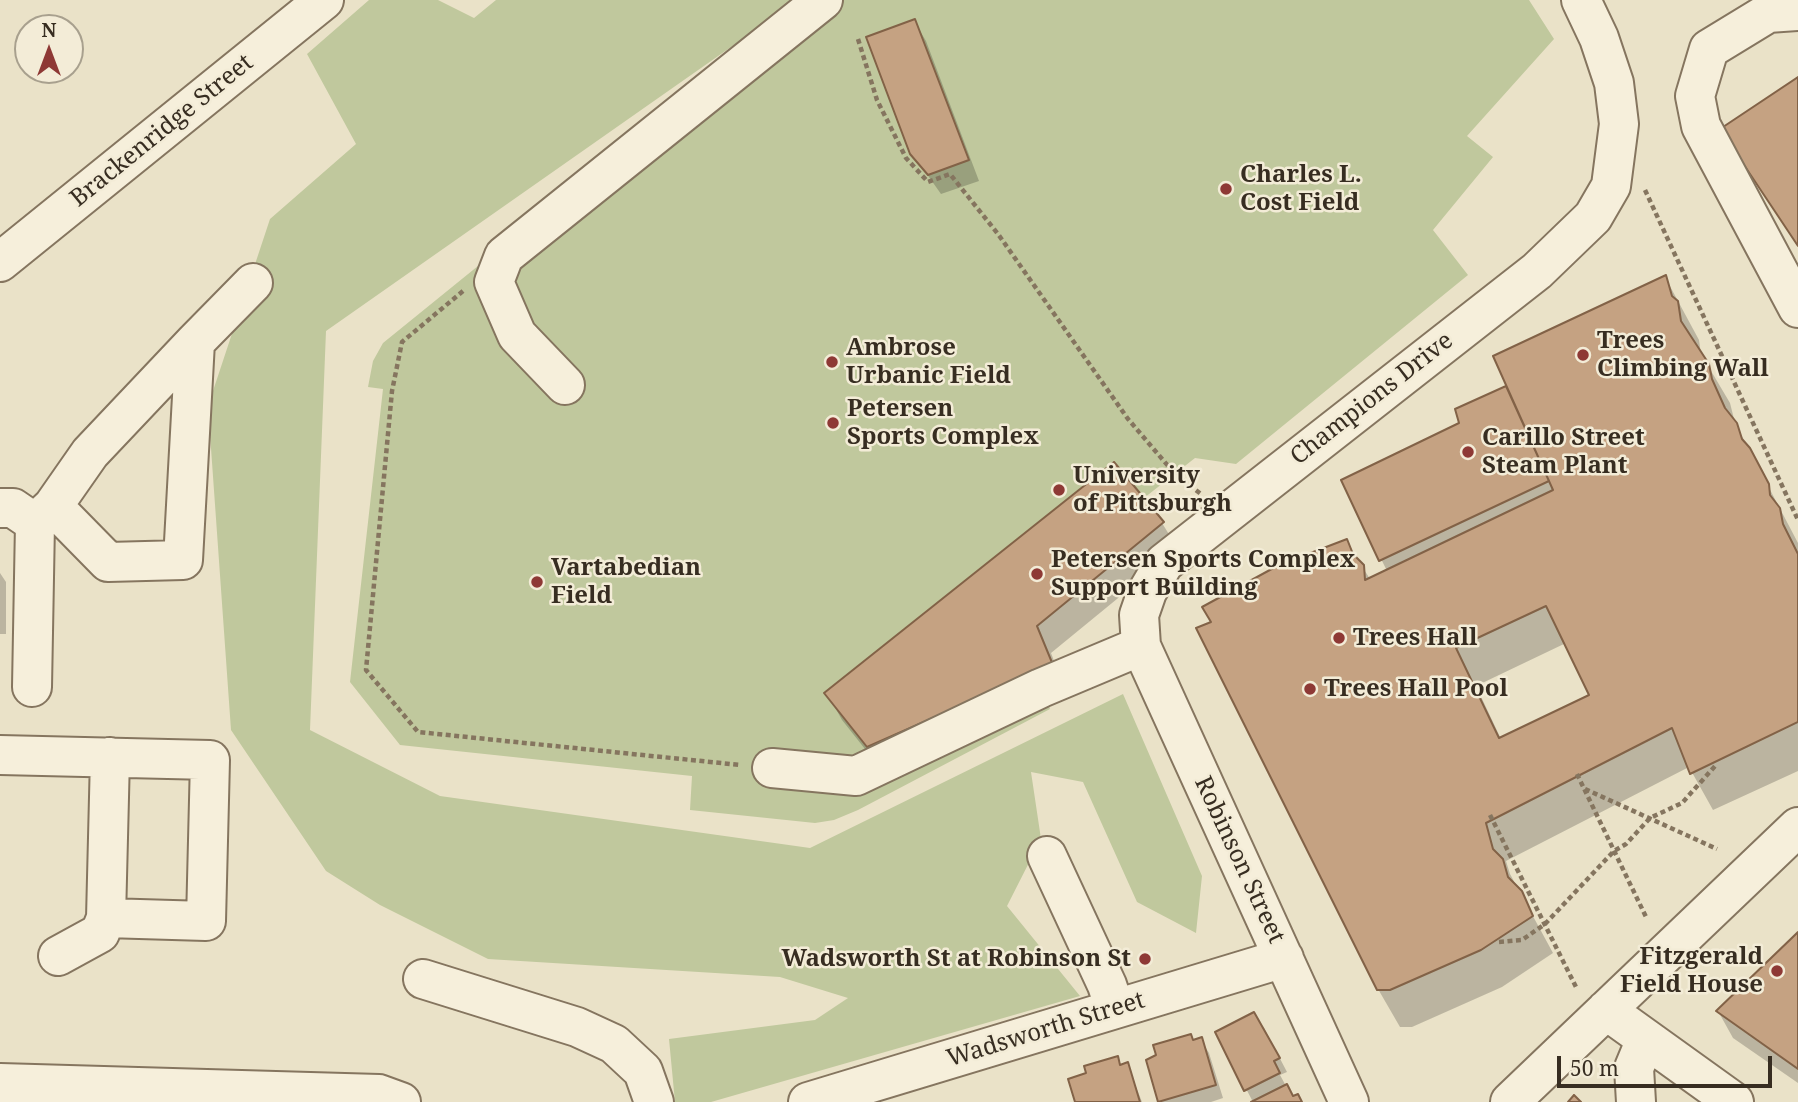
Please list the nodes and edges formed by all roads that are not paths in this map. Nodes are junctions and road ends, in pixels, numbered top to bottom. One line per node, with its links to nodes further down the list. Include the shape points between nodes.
1 (324, 0): 5 (street, Brackenridge Street)
2 (823, 0): 9 (street, via 504,256 494,282 517,335)
3 (1581, 0): 12 (street, Champions Drive, via 1614,83 1625,182 1537,271 1164,563 1147,592)
4 (1777, 8): 7 (street, via 1709,49 1695,96 1701,126)
5 (0, 262)
6 (253, 283): 8 (street)
7 (1798, 308)
8 (195, 342): 11 (street, via 90,453); 11 (street, via 183,561 108,562)
9 (565, 385)
10 (0, 508): 11 (street)
11 (44, 514): 13 (street)
12 (1140, 631): 16 (street, via 1041,688 856,776); 21 (street, Robinson Street)
13 (32, 687)
14 (0, 755): 15 (street)
15 (110, 757): 19 (street); 19 (street, via 210,760 206,921)
16 (772, 768)
17 (1798, 827): 23 (street)
18 (1047, 856): 24 (street)
19 (106, 918): 20 (street, via 100,933)
20 (58, 956)
21 (1284, 958): 24 (street, Wadsworth Street); 32 (street, Robinson Street)
22 (423, 979): 31 (street, via 577,1027 614,1044 642,1071)
23 (1592, 1000): 25 (street); 33 (street)
24 (1115, 1009): 29 (street, Wadsworth Street)
25 (1646, 1039): 34 (street, via 1634,1068); 35 (street)
26 (0, 1083): 27 (street)
27 (119, 1094): 28 (street)
28 (200, 1095): 30 (street, via 379,1094)
29 (821, 1100)
30 (401, 1102)
31 (654, 1102)
32 (1349, 1102)
33 (1510, 1102)
34 (1636, 1102)
35 (1734, 1102)

